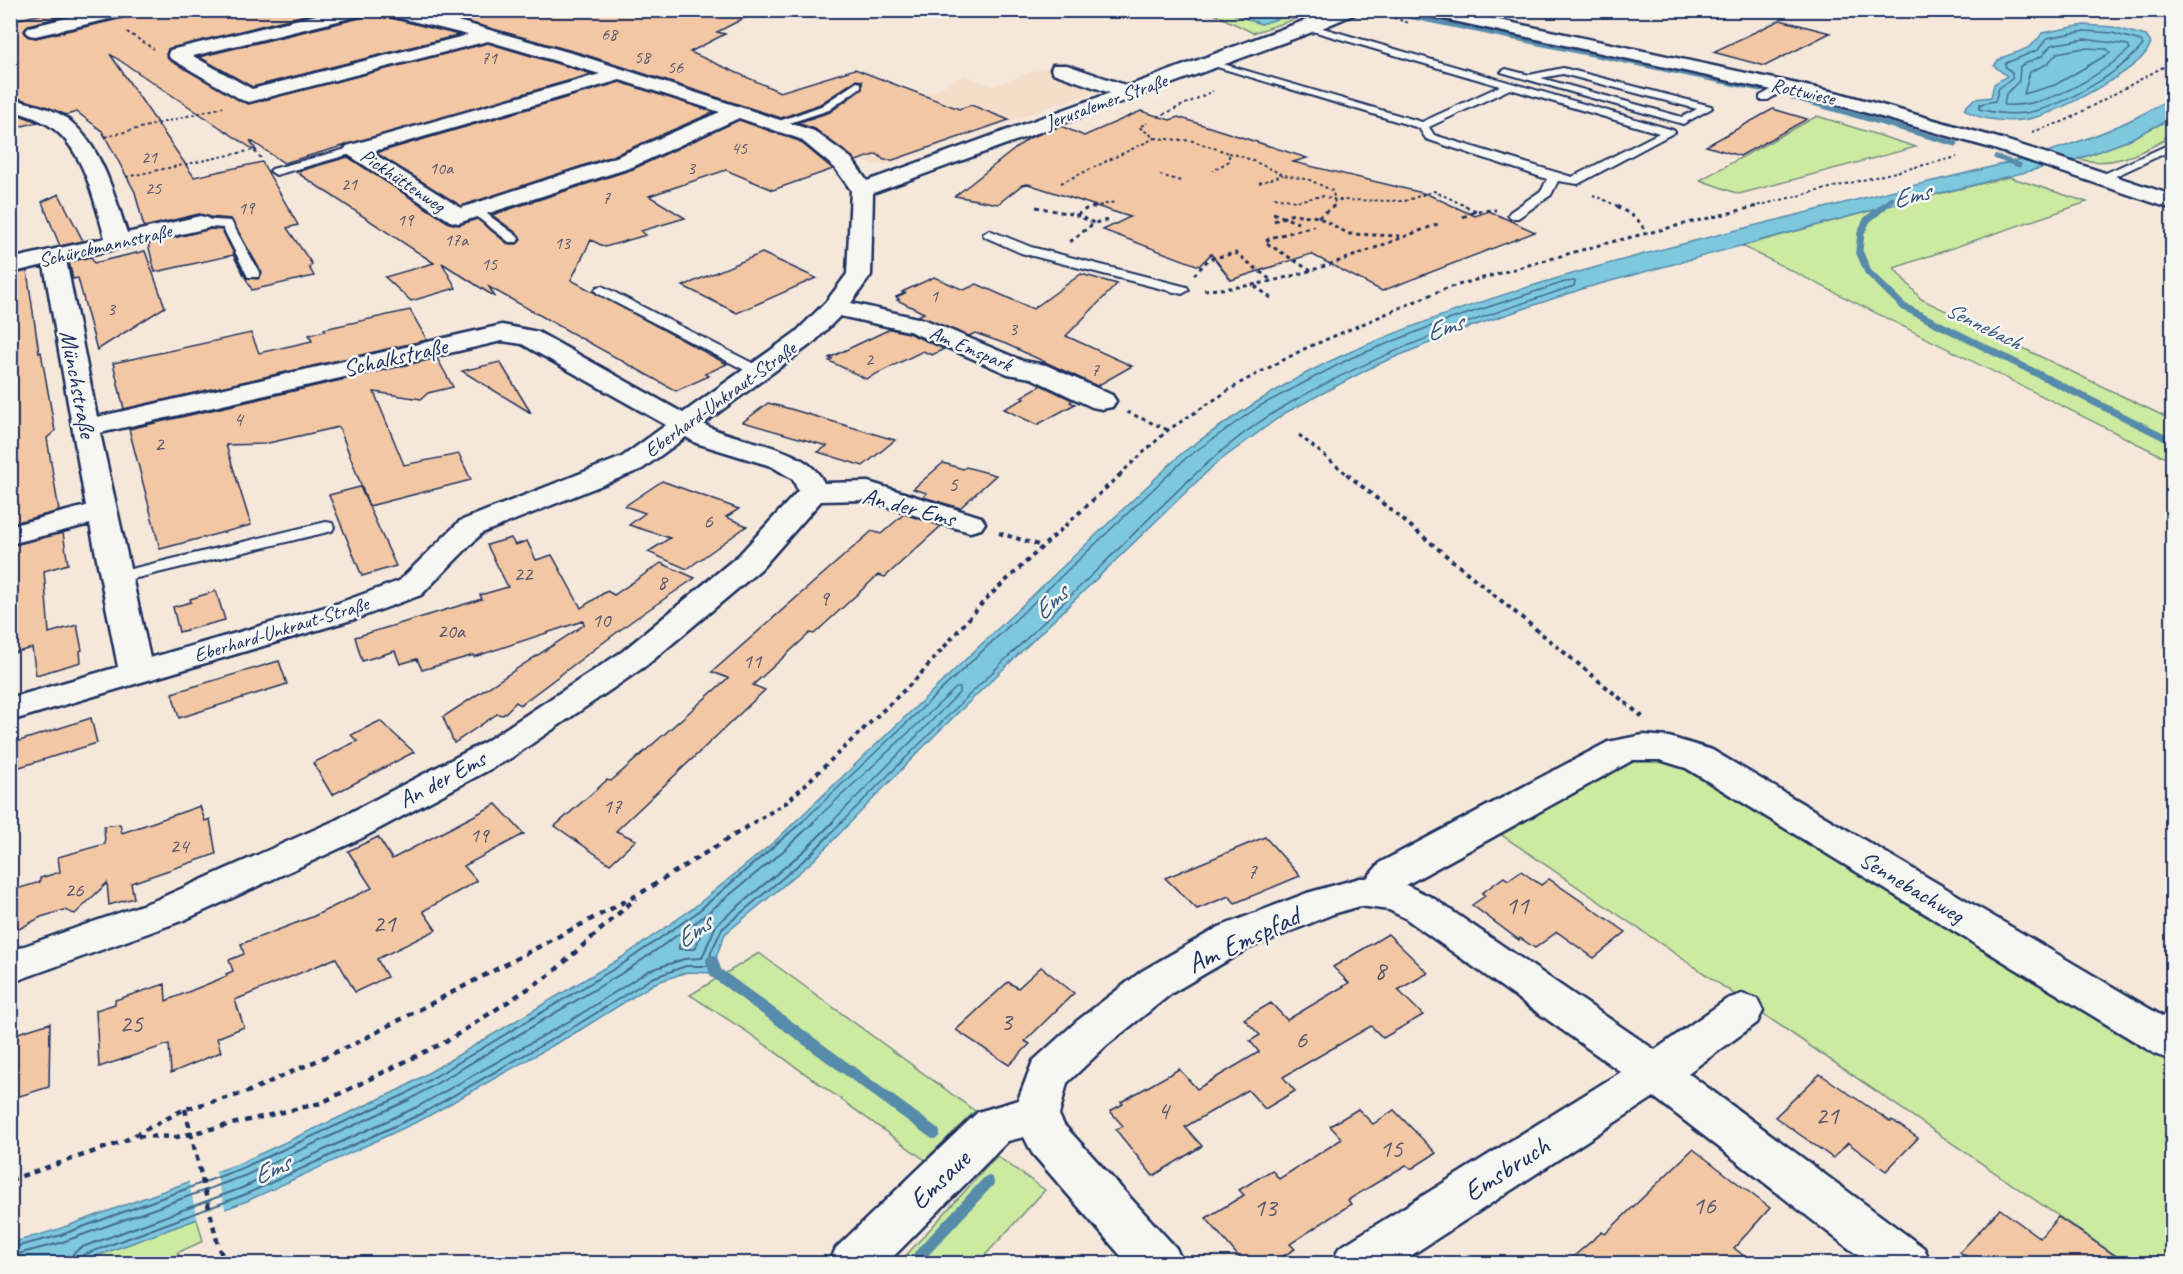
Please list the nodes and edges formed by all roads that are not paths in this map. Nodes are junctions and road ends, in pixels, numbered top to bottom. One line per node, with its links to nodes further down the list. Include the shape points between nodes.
1 (125, 10): 7 (street)
2 (361, 10): 8 (street, via 177,54 249,96)
3 (390, 10): 8 (street)
4 (1349, 10): 6 (street, Jerusalemer Straße)
5 (1426, 10): 17 (street, Rottwiese)
6 (1318, 23): 9 (lane); 10 (street, Jerusalemer Straße); 16 (lane)
7 (34, 31)
8 (488, 35): 13 (street)
9 (1450, 56)
10 (1209, 63): 18 (street, Jerusalemer Straße); 23 (lane)
11 (1060, 69): 18 (street)
12 (1496, 69): 14 (lane)
13 (620, 74): 21 (street); 25 (street, Pickhüttenweg)
14 (1531, 78): 14 (lane, via 1683,121 1707,108 1563,71)
15 (857, 85): 22 (lane, via 825,108)
16 (1510, 85): 23 (lane); 28 (lane, via 1669,132 1574,181)
17 (1783, 86): 19 (lane); 27 (street, Rottwiese, via 1918,120)
18 (1128, 93): 29 (street, Jerusalemer Straße)
19 (1764, 98)
20 (10, 104): 36 (street, via 60,123 78,144 99,183)
21 (738, 111): 22 (street); 31 (street, Pickhüttenweg, via 624,162)
22 (777, 124): 29 (street, via 807,135 843,164)
23 (1423, 126): 28 (lane, via 1430,137)
24 (2172, 146): 27 (lane)
25 (354, 150): 26 (lane); 31 (street, Pickhüttenweg, via 458,216)
26 (276, 171)
27 (2091, 175): 30 (street, Rottwiese)
28 (1554, 177): 32 (lane, via 1547,192)
29 (862, 190): 42 (street, Eberhard-Unkraut-Straße, via 860,275)
30 (2172, 202)
31 (476, 210): 35 (lane)
32 (1514, 215)
33 (200, 224): 36 (street, Schürckmannstraße); 39 (lane, via 227,224)
34 (988, 234): 41 (lane, via 1093,270)
35 (513, 239)
36 (118, 242): 37 (street, Schürckmannstraße)
37 (54, 257): 38 (street, Schürckmannstraße); 46 (street, Münchstraße)
38 (10, 266)
39 (253, 274)
40 (602, 290): 43 (lane)
41 (1182, 290)
42 (835, 307): 43 (street, Eberhard-Unkraut-Straße, via 804,337); 44 (street, Am Emspark, via 917,325 1017,368 1038,371)
43 (757, 371): 45 (street, Eberhard-Unkraut-Straße)
44 (1102, 401)
45 (686, 426): 46 (street, Schalkstraße, via 529,337 502,333); 47 (street, via 781,460 805,474); 53 (street, Eberhard-Unkraut-Straße, via 632,463 471,527 410,588 347,611)
46 (85, 428): 48 (street, Münchstraße)
47 (813, 492): 49 (street, An der Ems, via 868,491); 56 (street, An der Ems, via 750,562 635,658 498,750 347,830 170,910)
48 (103, 511): 51 (street); 52 (street, Münchstraße)
49 (970, 523)
50 (326, 527): 52 (lane)
51 (10, 535)
52 (116, 578): 53 (street, Münchstraße)
53 (136, 673): 54 (street, Eberhard-Unkraut-Straße)
54 (10, 710)
55 (1377, 893): 58 (street, Sennebachweg, via 1395,872 1621,750 1656,746 1699,759); 59 (street, Am Emspfad, via 1419,908); 60 (street, Am Emspfad, via 1360,892 1321,903 1233,938 1157,982 1048,1074)
56 (10, 967)
57 (1742, 1011): 59 (street, Emsbruch)
58 (2172, 1042)
59 (1655, 1073): 63 (street, Emsbruch); 64 (street)
60 (1036, 1115): 61 (street, Emsaue, via 994,1125); 62 (street, via 1048,1139)
61 (853, 1263)
62 (1159, 1263)
63 (1356, 1263)
64 (1906, 1263)

